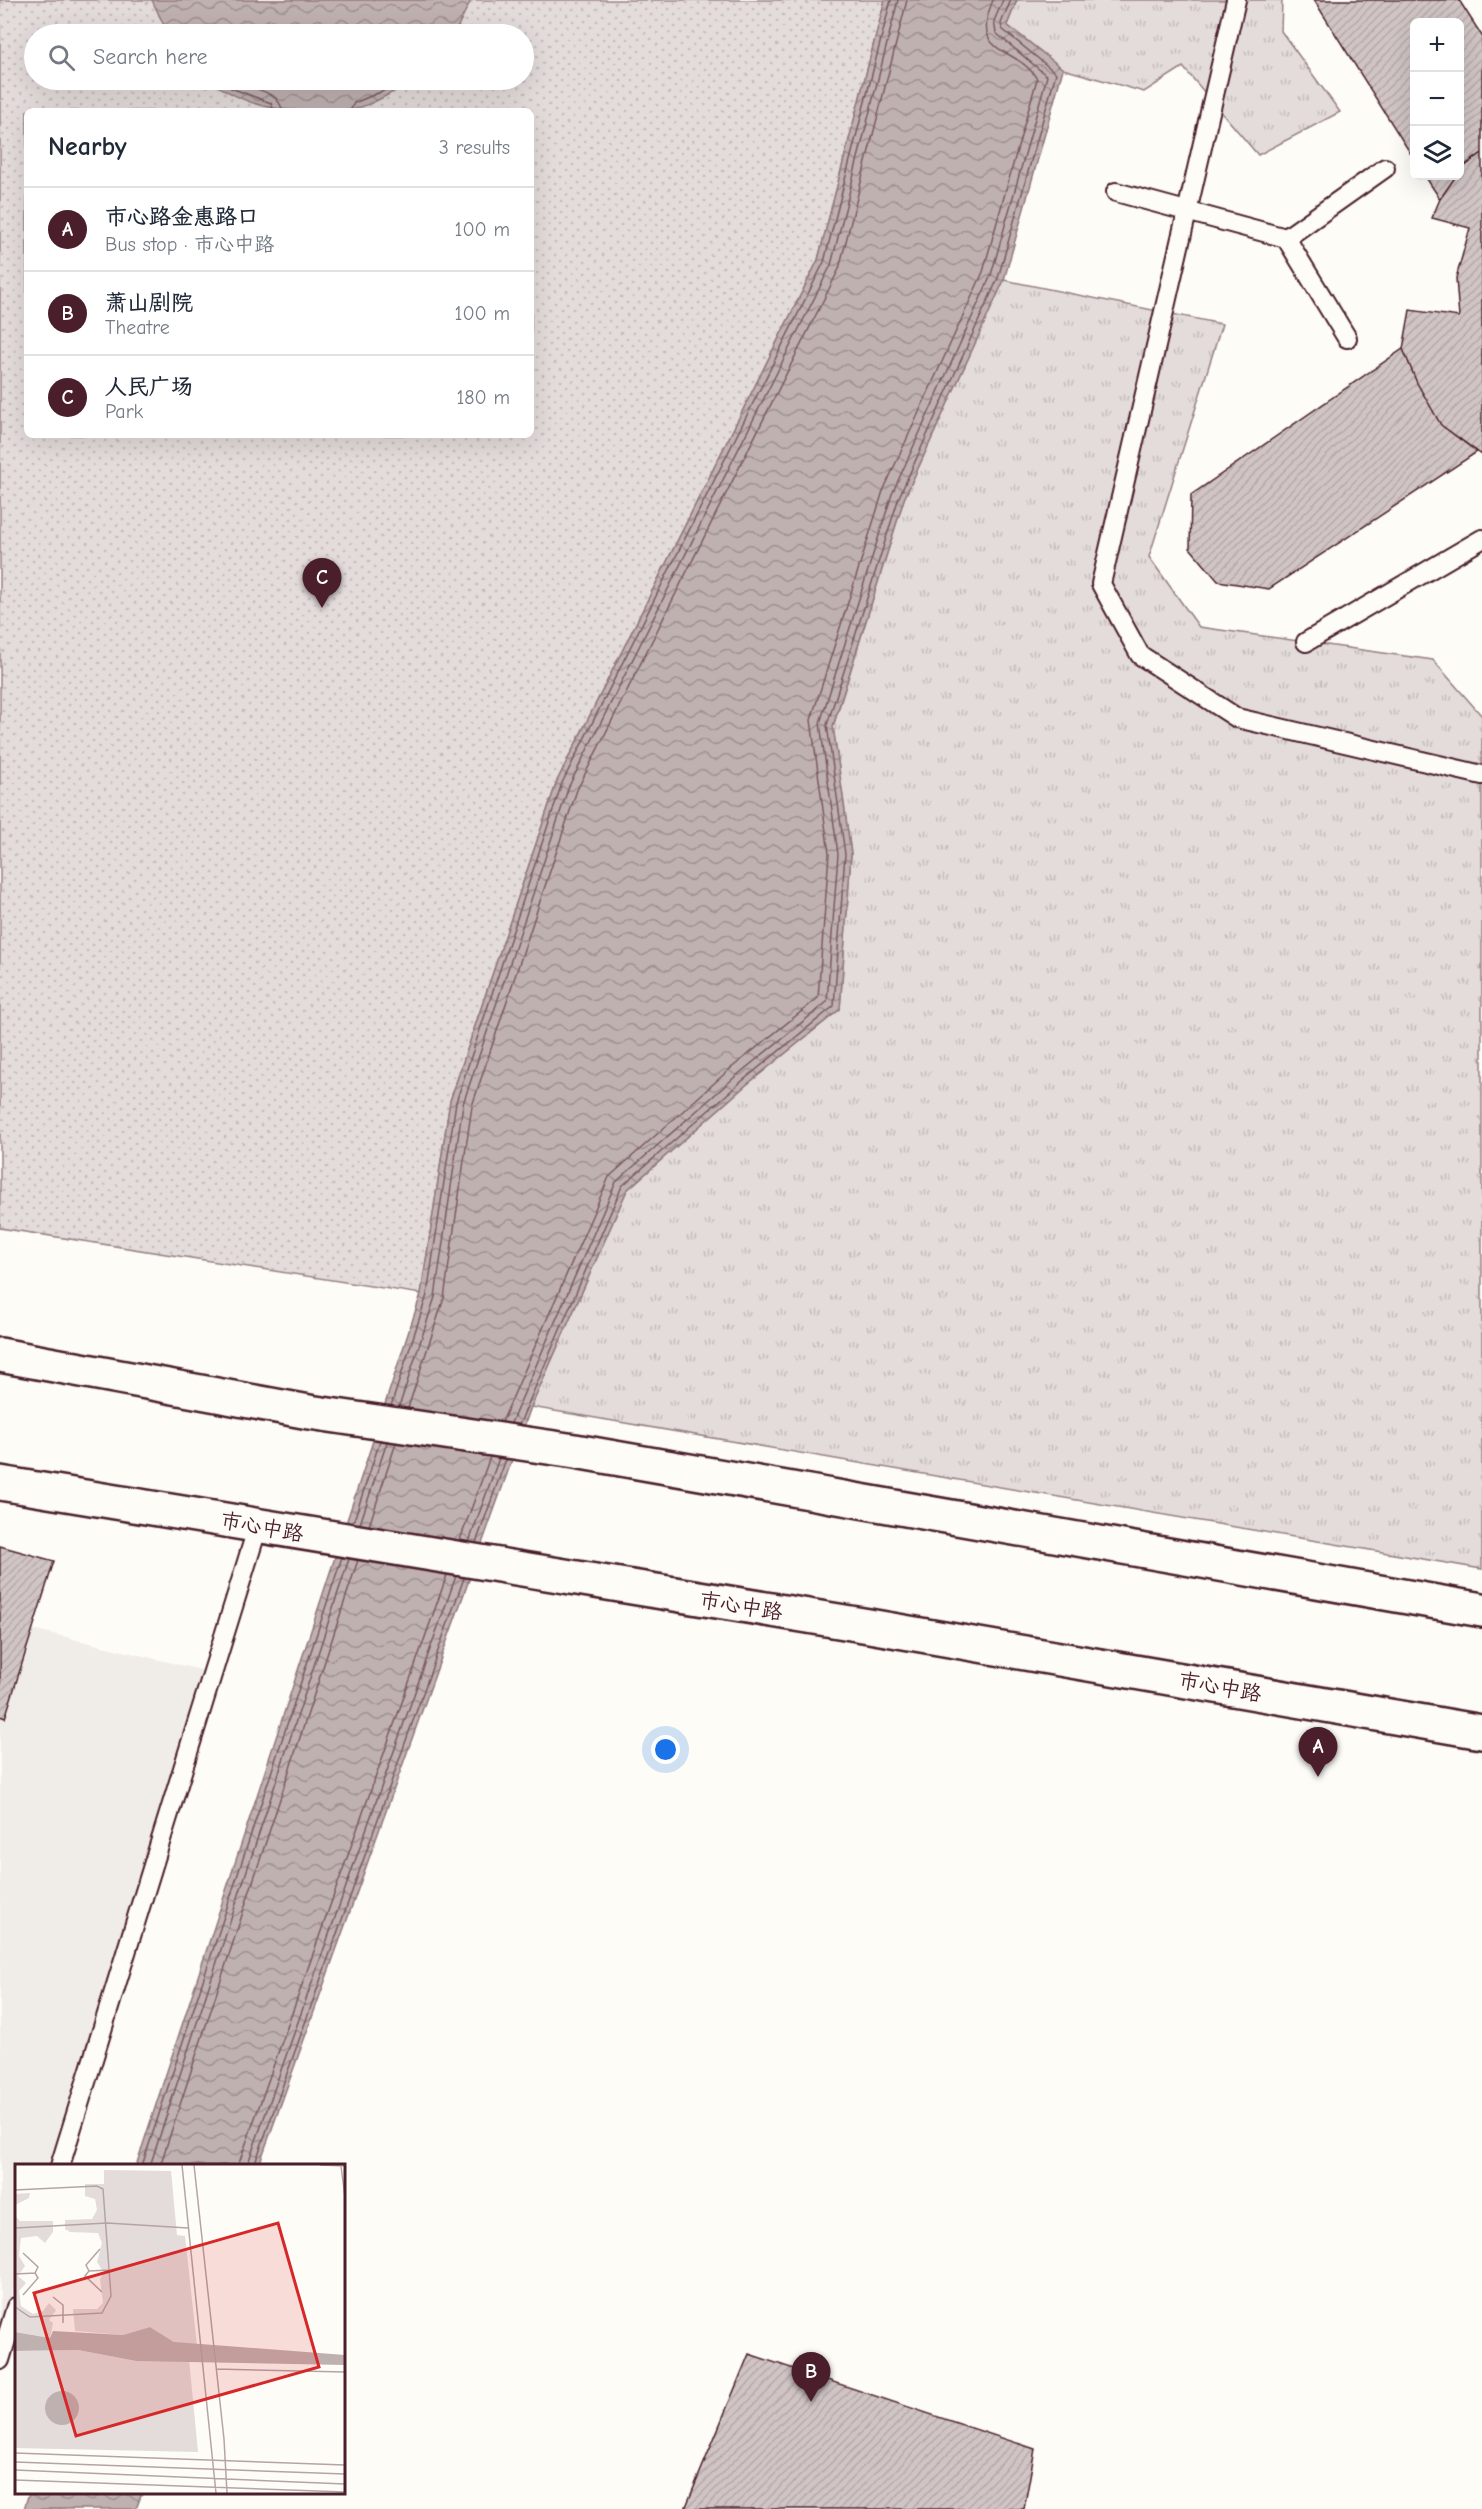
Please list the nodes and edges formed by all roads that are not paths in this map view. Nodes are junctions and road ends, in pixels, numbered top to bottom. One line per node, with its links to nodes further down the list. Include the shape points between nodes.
1 (1236, 0): 4 (lane)
2 (1385, 168): 5 (lane)
3 (1116, 192): 4 (lane)
4 (1187, 213): 5 (lane); 9 (lane, via 1101,584 1140,655 1237,718)
5 (1286, 238): 6 (lane)
6 (1347, 338)
7 (1482, 539): 8 (lane)
8 (1306, 642)
9 (1482, 775)
10 (0, 1355): 13 (main road, via 309,1412 575,1451)
11 (0, 1483): 12 (main road, 市心中路)
12 (270, 1528): 14 (main road, 市心中路); 15 (lane)
13 (1482, 1610)
14 (1482, 1732)
15 (61, 2164)
16 (15, 2310): 17 (lane)
17 (0, 2360)

